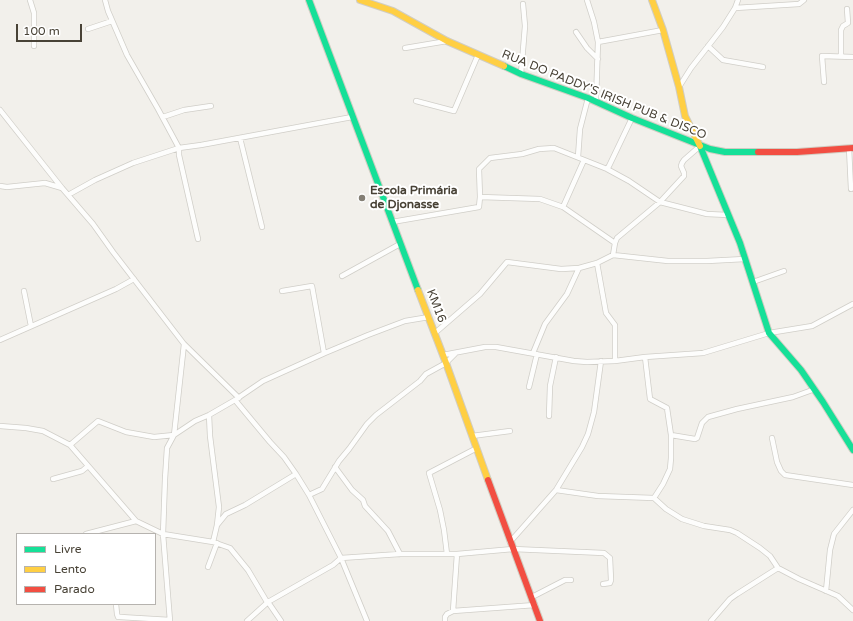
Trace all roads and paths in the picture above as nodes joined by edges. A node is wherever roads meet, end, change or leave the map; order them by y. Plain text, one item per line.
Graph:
1 (30, 0) edge
2 (105, 0) edge
3 (309, 0) edge
4 (314, 0) edge
5 (360, 0) edge
6 (587, 0) edge
7 (652, 0) edge
8 (738, 0) edge
9 (804, 0) edge
10 (523, 4) dead end
11 (312, 7) junction
12 (735, 8) junction
13 (847, 9) dead end
14 (112, 21) junction
15 (88, 29) dead end
16 (663, 30) junction
17 (576, 32) dead end
18 (447, 41) junction
19 (598, 42) junction
20 (34, 46) dead end
21 (708, 46) junction
22 (405, 48) dead end
23 (478, 54) junction
24 (841, 56) junction
25 (853, 57) edge
26 (598, 59) junction
27 (764, 67) dead end
28 (521, 74) junction
29 (824, 82) dead end
30 (679, 87) junction
31 (588, 98) junction
32 (416, 101) dead end
33 (596, 101) junction
34 (211, 106) dead end
35 (0, 110) edge
36 (352, 117) junction
37 (163, 118) junction
38 (632, 118) junction
39 (240, 138) junction
40 (700, 146) junction
41 (178, 148) junction
42 (851, 148) edge
43 (578, 157) junction
44 (584, 160) junction
45 (607, 169) junction
46 (0, 186) edge
47 (62, 188) junction
48 (852, 189) dead end
49 (68, 195) junction
50 (480, 197) junction
51 (660, 202) junction
52 (563, 207) junction
53 (728, 215) junction
54 (392, 222) junction
55 (262, 228) dead end
56 (198, 239) dead end
57 (615, 242) junction
58 (400, 244) junction
59 (613, 255) junction
60 (745, 259) junction
61 (597, 263) junction
62 (579, 268) junction
63 (784, 272) dead end
64 (342, 276) dead end
65 (134, 279) junction
66 (753, 282) junction
67 (24, 291) dead end
68 (282, 291) dead end
69 (853, 304) edge
70 (429, 317) junction
71 (31, 326) junction
72 (435, 333) junction
73 (769, 333) junction
74 (0, 340) edge
75 (184, 344) junction
76 (324, 353) junction
77 (455, 354) junction
78 (535, 354) junction
79 (443, 355) junction
80 (556, 357) junction
81 (645, 357) junction
82 (601, 361) junction
83 (615, 361) junction
84 (446, 363) junction
85 (529, 387) dead end
86 (814, 389) junction
87 (237, 399) junction
88 (209, 415) junction
89 (549, 416) dead end
90 (0, 426) edge
91 (510, 431) dead end
92 (174, 435) junction
93 (671, 435) junction
94 (472, 436) junction
95 (772, 438) dead end
96 (70, 445) junction
97 (477, 448) junction
98 (853, 450) edge
99 (88, 466) junction
100 (336, 467) junction
101 (296, 474) junction
102 (53, 479) dead end
103 (853, 485) edge
104 (556, 490) junction
105 (308, 495) junction
106 (654, 498) junction
107 (853, 510) edge
108 (136, 522) junction
109 (217, 525) junction
110 (90, 533) edge
111 (163, 534) junction
112 (215, 542) junction
113 (510, 542) junction
114 (513, 549) junction
115 (400, 554) junction
116 (447, 554) junction
117 (457, 554) junction
118 (341, 558) junction
119 (208, 567) dead end
120 (778, 568) junction
121 (571, 580) dead end
122 (604, 584) dead end
123 (826, 591) junction
124 (532, 597) junction
125 (267, 602) junction
126 (116, 605) edge
127 (535, 605) junction
128 (853, 610) edge
129 (453, 611) junction
130 (170, 621) edge
131 (248, 621) edge
132 (281, 621) edge
133 (367, 621) edge
134 (445, 621) edge
135 (540, 621) edge
136 (711, 621) edge

1 - 20 street
2 - 14 street
3 - 11 street, KM16
4 - 11 street
5 - 18 street, RUA DO PADDY'S IRISH PUB & DISCO
6 - 19 street
7 - 16 street
8 - 12 street
9 - 12 street
10 - 28 street
11 - 36 street, KM16
12 - 21 street
13 - 24 street
14 - 15 street
14 - 37 street
16 - 19 street
16 - 30 street
17 - 26 street
18 - 22 street
18 - 23 street, RUA DO PADDY'S IRISH PUB & DISCO
19 - 26 street
21 - 27 street
21 - 30 street
23 - 28 street, RUA DO PADDY'S IRISH PUB & DISCO
23 - 32 street
24 - 25 street
24 - 29 street
26 - 33 street
28 - 31 street, RUA DO PADDY'S IRISH PUB & DISCO
30 - 40 street
31 - 33 street, RUA DO PADDY'S IRISH PUB & DISCO
31 - 43 street
33 - 38 street, RUA DO PADDY'S IRISH PUB & DISCO
34 - 37 street
35 - 47 street
36 - 39 street
36 - 54 street, KM16
37 - 41 street
38 - 40 street, RUA DO PADDY'S IRISH PUB & DISCO
38 - 45 street
39 - 41 street
39 - 55 street
40 - 42 street, RUA DO PADDY'S IRISH PUB & DISCO
40 - 51 street
40 - 53 street
41 - 49 street
41 - 56 street
42 - 48 street
43 - 44 street
43 - 50 street
44 - 45 street
44 - 52 street
45 - 51 street
46 - 47 street
47 - 49 street
49 - 65 street
50 - 52 street
50 - 54 street
51 - 53 street
51 - 57 street
52 - 57 street
53 - 60 street
54 - 58 street, KM16
57 - 59 street
58 - 64 street
58 - 70 street, KM16
59 - 60 street
59 - 61 street
60 - 66 street
61 - 62 street
61 - 83 street
62 - 72 street
62 - 78 street
63 - 66 street
65 - 71 street
65 - 75 street
66 - 73 street
67 - 71 street
68 - 76 street
69 - 73 street
70 - 72 street, KM16
70 - 76 street
71 - 74 street
72 - 79 street, KM16
73 - 81 street
73 - 86 street
75 - 87 street
75 - 92 street
76 - 87 street
77 - 78 street
77 - 79 street
77 - 84 street
78 - 80 street
78 - 85 street
79 - 84 street, KM16
80 - 82 street
80 - 89 street
81 - 83 street
81 - 93 street
82 - 83 street
82 - 104 street
84 - 94 street, KM16
84 - 100 street
86 - 93 street
86 - 98 street
87 - 88 street
87 - 101 street
88 - 92 street
88 - 109 street
90 - 96 street
91 - 94 street
92 - 96 street
92 - 111 street
93 - 106 street
94 - 97 street, KM16
95 - 103 street
96 - 99 street
97 - 113 street, KM16
97 - 116 street
99 - 102 street
99 - 108 street
100 - 105 street
100 - 115 street
101 - 105 street
101 - 109 street
104 - 106 street
104 - 113 street
105 - 118 street
106 - 120 street
107 - 123 street
108 - 110 street
108 - 111 street
109 - 112 street
111 - 112 street
111 - 130 street
112 - 119 street
112 - 125 street
113 - 114 street, KM16
114 - 117 street
114 - 122 street
114 - 124 street, KM16
115 - 116 street
115 - 118 street
116 - 117 street
117 - 129 street
118 - 125 street
118 - 133 street
120 - 123 street
120 - 136 street
121 - 124 street
123 - 128 street
124 - 127 street, KM16
125 - 131 street
125 - 132 street
126 - 130 street
127 - 129 street
127 - 135 street, KM16
129 - 134 street

